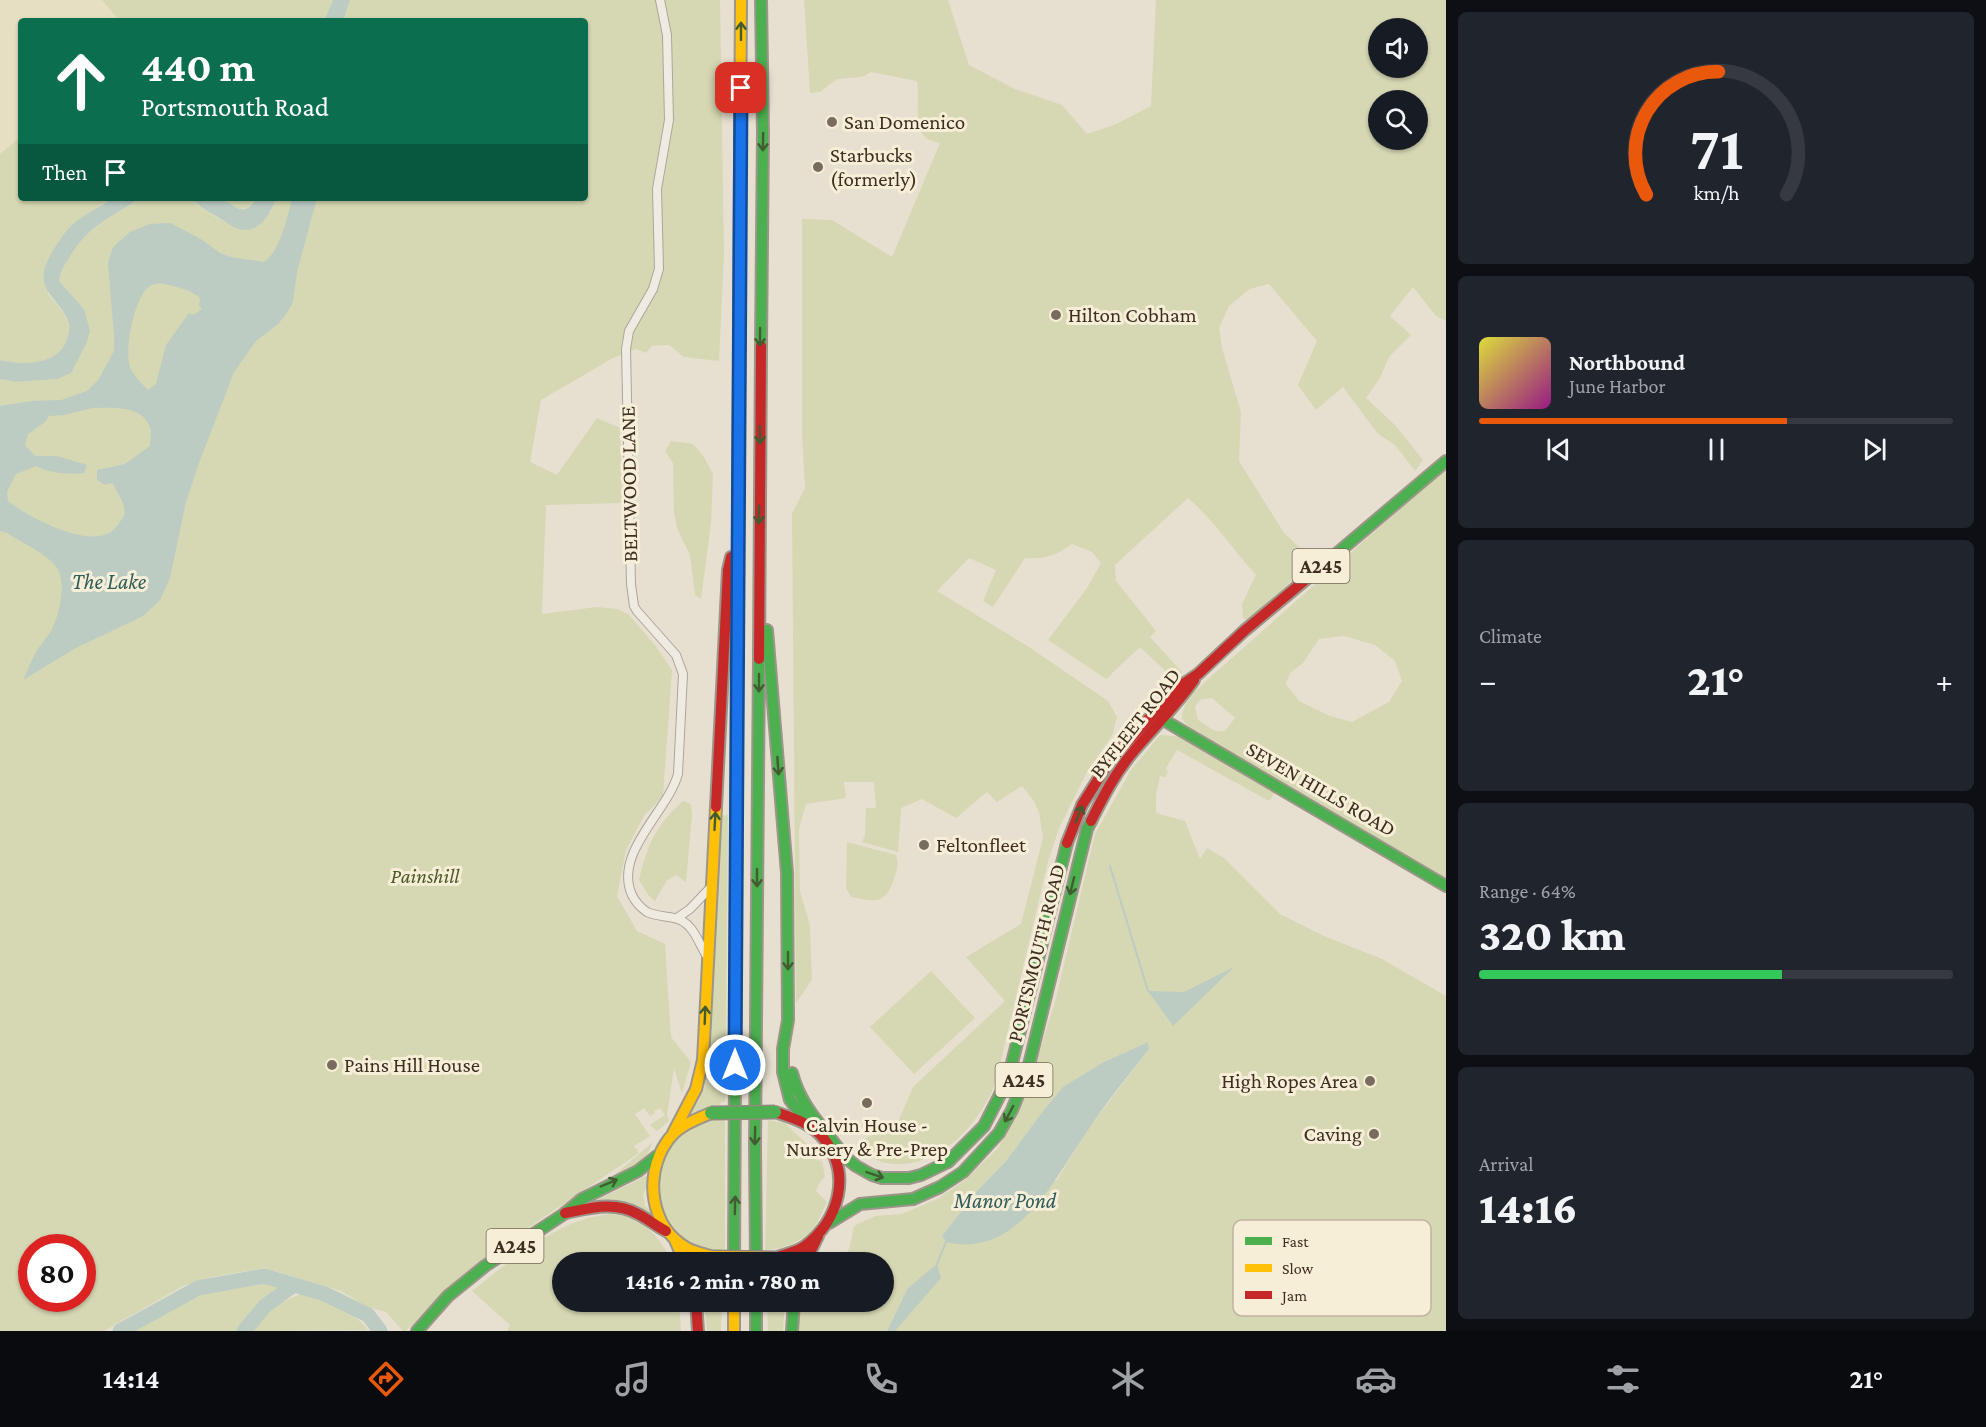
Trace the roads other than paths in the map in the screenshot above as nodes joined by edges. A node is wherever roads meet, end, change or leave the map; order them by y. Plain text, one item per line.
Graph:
1 (660, 0) edge
2 (741, 0) edge
3 (761, 0) edge
4 (1446, 461) edge
5 (738, 516) junction
6 (759, 541) junction
7 (1157, 720) junction
8 (1087, 829) joint
9 (1446, 886) edge
10 (710, 888) junction
11 (677, 918) junction
12 (1044, 930) joint
13 (708, 959) junction
14 (788, 1020) junction
15 (811, 1127) junction
16 (673, 1133) junction
17 (827, 1143) junction
18 (843, 1155) junction
19 (657, 1156) junction
20 (564, 1214) junction
21 (829, 1223) junction
22 (671, 1236) junction
23 (818, 1236) junction
24 (679, 1252) edge
25 (734, 1252) edge
26 (756, 1252) edge
27 (810, 1252) edge
28 (697, 1312) edge
29 (734, 1312) edge
30 (756, 1312) edge
31 (793, 1312) edge
32 (419, 1328) edge
33 (698, 1331) edge
34 (734, 1331) edge
35 (756, 1331) edge
36 (792, 1331) edge

1 - 11 street, BELTWOOD LANE
5 -> 2 main road
3 -> 6 main road
4 - 7 main road, BYFLEET ROAD / A245
10 -> 5 main road
25 -> 5 main road
6 -> 14 main road
6 -> 26 main road
7 - 8 main road, BYFLEET ROAD / A245
7 - 9 main road, SEVEN HILLS ROAD
12 -> 7 main road, BYFLEET ROAD / A245
8 -> 21 main road, PORTSMOUTH ROAD / A245
10 - 11 street
10 - 13 main road
11 - 13 street
18 -> 12 main road, PORTSMOUTH ROAD / A245
16 -> 13 main road
14 - 15 main road
14 - 18 main road
15 - 16 main road, bridge
15 - 17 main road
16 - 19 main road
17 - 18 main road, PORTSMOUTH ROAD / A245
17 - 21 main road
20 -> 19 main road, A245
19 - 22 main road
20 - 22 main road, A245
20 - 32 main road, A245
21 - 23 main road
22 - 23 main road, bridge
22 - 24 main road
23 - 27 main road
28 - 33 main road
29 - 34 main road
30 - 35 main road
31 - 36 main road

